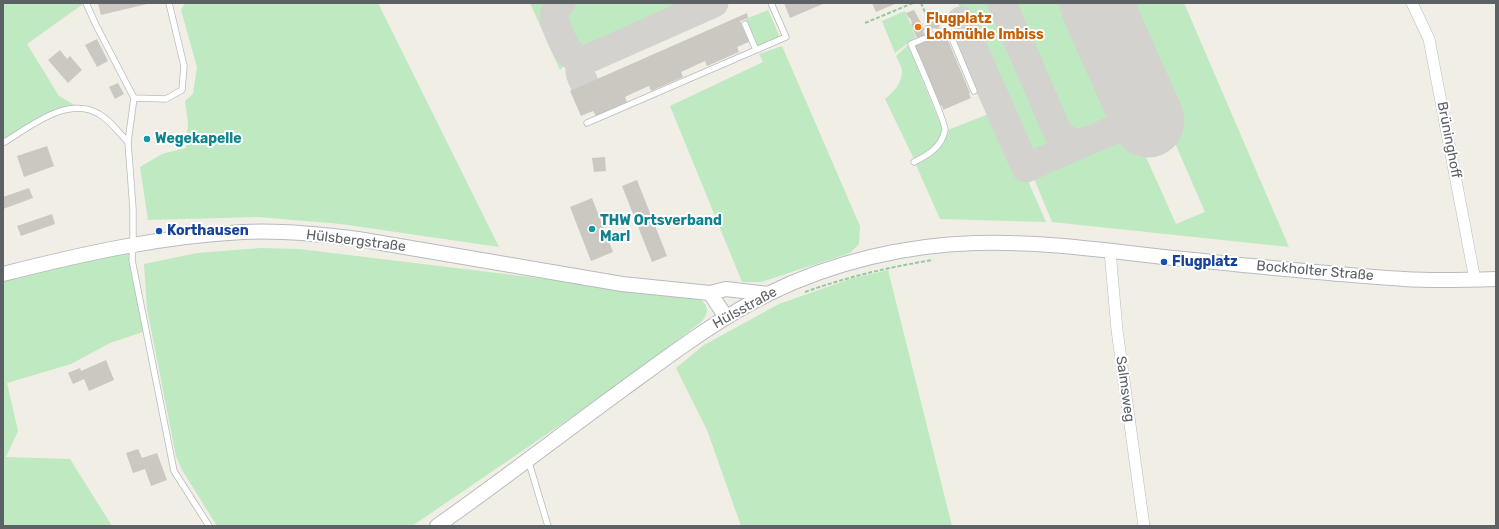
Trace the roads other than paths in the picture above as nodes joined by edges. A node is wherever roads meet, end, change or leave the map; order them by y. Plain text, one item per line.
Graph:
1 (86, 3) edge
2 (169, 3) edge
3 (771, 3) edge
4 (1412, 3) edge
5 (745, 24) dead end
6 (756, 50) junction
7 (974, 91) dead end
8 (134, 98) junction
9 (587, 124) dead end
10 (128, 142) junction
11 (3, 143) edge
12 (914, 162) dead end
13 (133, 244) junction
14 (1110, 251) junction
15 (3, 274) edge
16 (1496, 279) edge
17 (1475, 280) junction
18 (710, 293) junction
19 (768, 294) junction
20 (726, 317) junction
21 (527, 460) junction
22 (209, 526) edge
23 (437, 526) edge
24 (548, 526) edge
25 (1144, 526) edge

1 - 8 lane
2 - 8 lane
3 - 6 lane
4 - 17 street, Brüninghoff
5 - 6 lane
6 - 9 lane
7 - 12 lane
8 - 10 lane
10 - 11 lane
10 - 13 lane
13 - 15 street, Hülsbergstraße
13 - 18 street, Hülsbergstraße
13 - 22 lane
14 - 17 street, Bockholter Straße
14 - 19 street, Hülsstraße
14 - 25 street, Salmsweg
16 - 17 street, Bockholter Straße
18 - 19 street, Hülsbergstraße
18 - 20 street
19 - 20 street, Hülsstraße
20 - 21 street, Hülsstraße
21 - 23 street, Hülsstraße
21 - 24 lane

